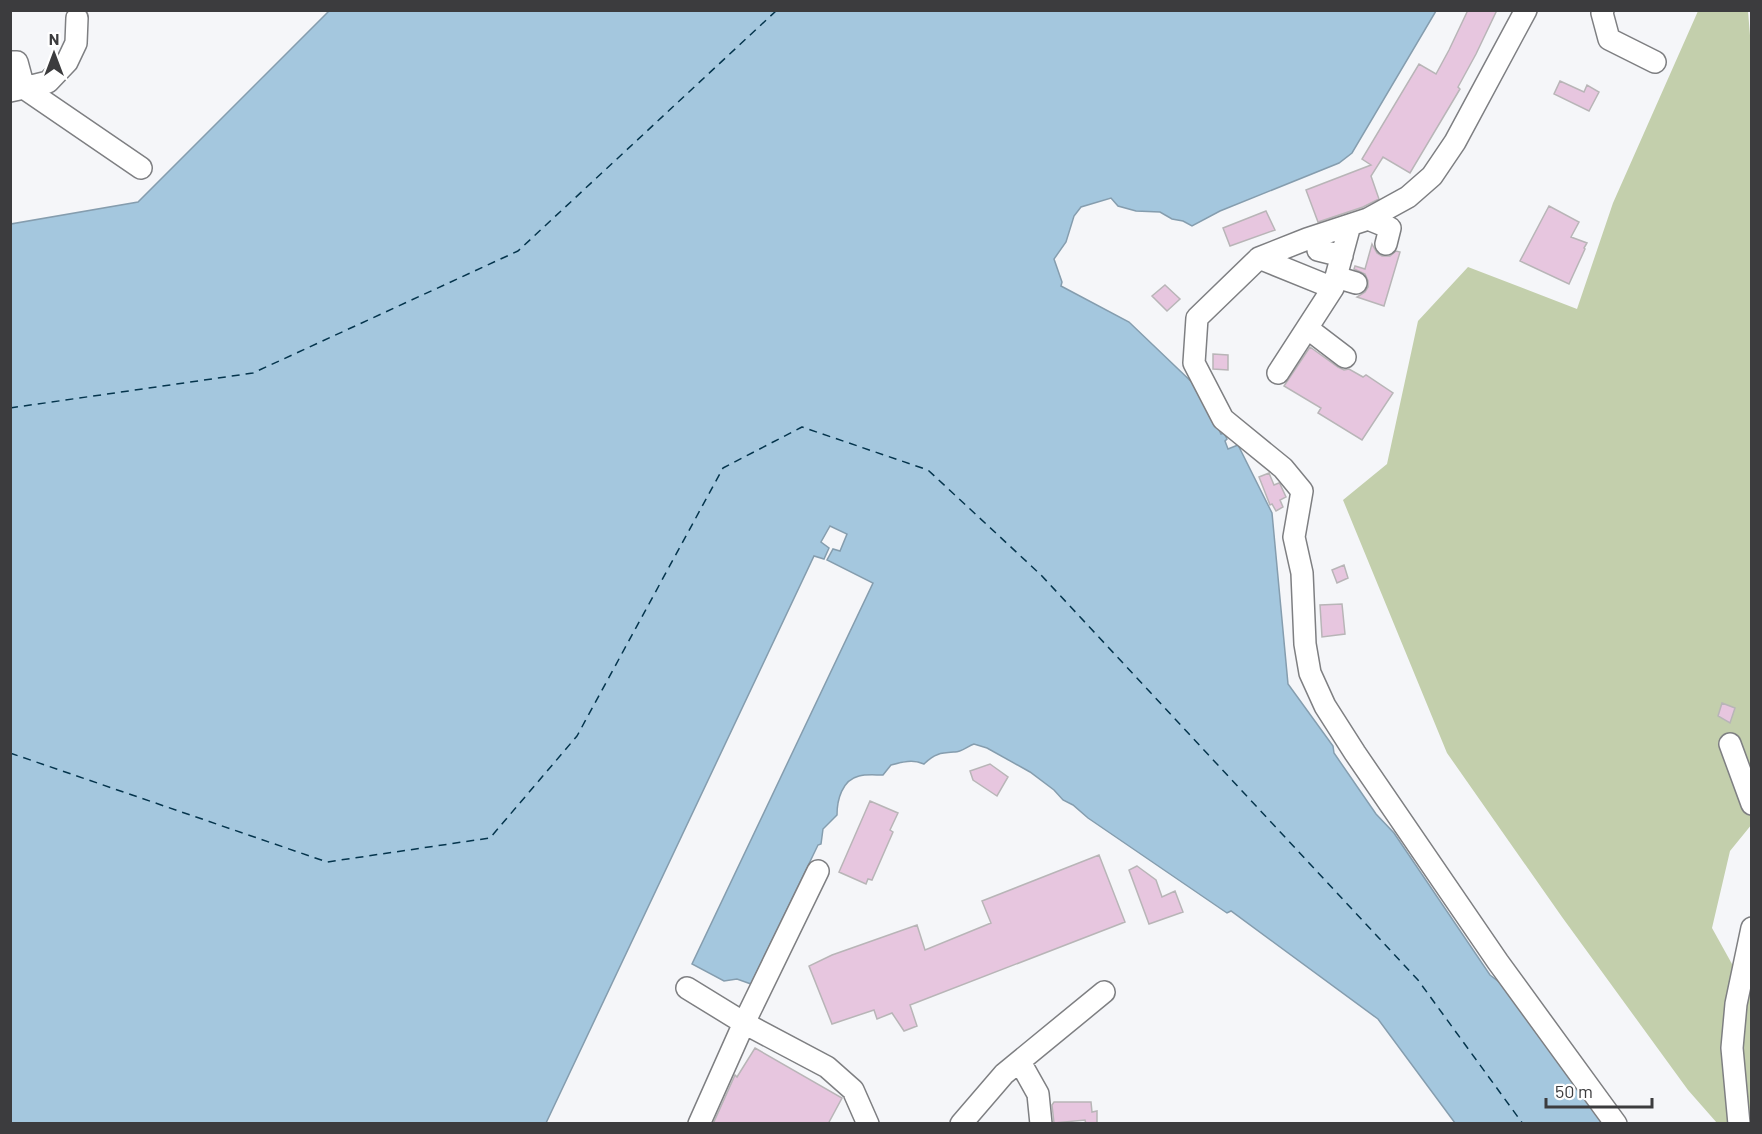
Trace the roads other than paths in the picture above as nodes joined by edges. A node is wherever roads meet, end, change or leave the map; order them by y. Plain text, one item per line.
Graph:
1 (1526, 10) edge
2 (1603, 10) edge
3 (77, 18) dead end
4 (10, 62) edge
5 (1655, 62) dead end
6 (17, 90) edge
7 (141, 168) dead end
8 (1359, 222) junction
9 (1386, 244) dead end
10 (1318, 249) dead end
11 (1342, 256) junction
12 (1259, 258) junction
13 (1342, 283) junction
14 (1307, 328) junction
15 (1345, 357) dead end
16 (1278, 373) dead end
17 (1730, 744) dead end
18 (1752, 804) edge
19 (818, 871) dead end
20 (1752, 928) edge
21 (687, 988) dead end
22 (1104, 992) dead end
23 (744, 1023) junction
24 (1020, 1062) junction
25 (699, 1124) edge
26 (868, 1124) edge
27 (960, 1124) edge
28 (1041, 1124) edge
29 (1616, 1124) edge
30 (1738, 1124) edge

1 - 8 street
2 - 5 street
3 - 6 street
4 - 6 street
6 - 7 street
8 - 9 street
8 - 11 street
8 - 12 street
10 - 11 street
11 - 13 street
12 - 13 street
12 - 29 street
13 - 14 street
14 - 15 street
14 - 16 street
17 - 18 street
19 - 23 street
20 - 30 street
21 - 23 street
22 - 24 street
23 - 25 street
23 - 26 street
24 - 27 street
24 - 28 street

